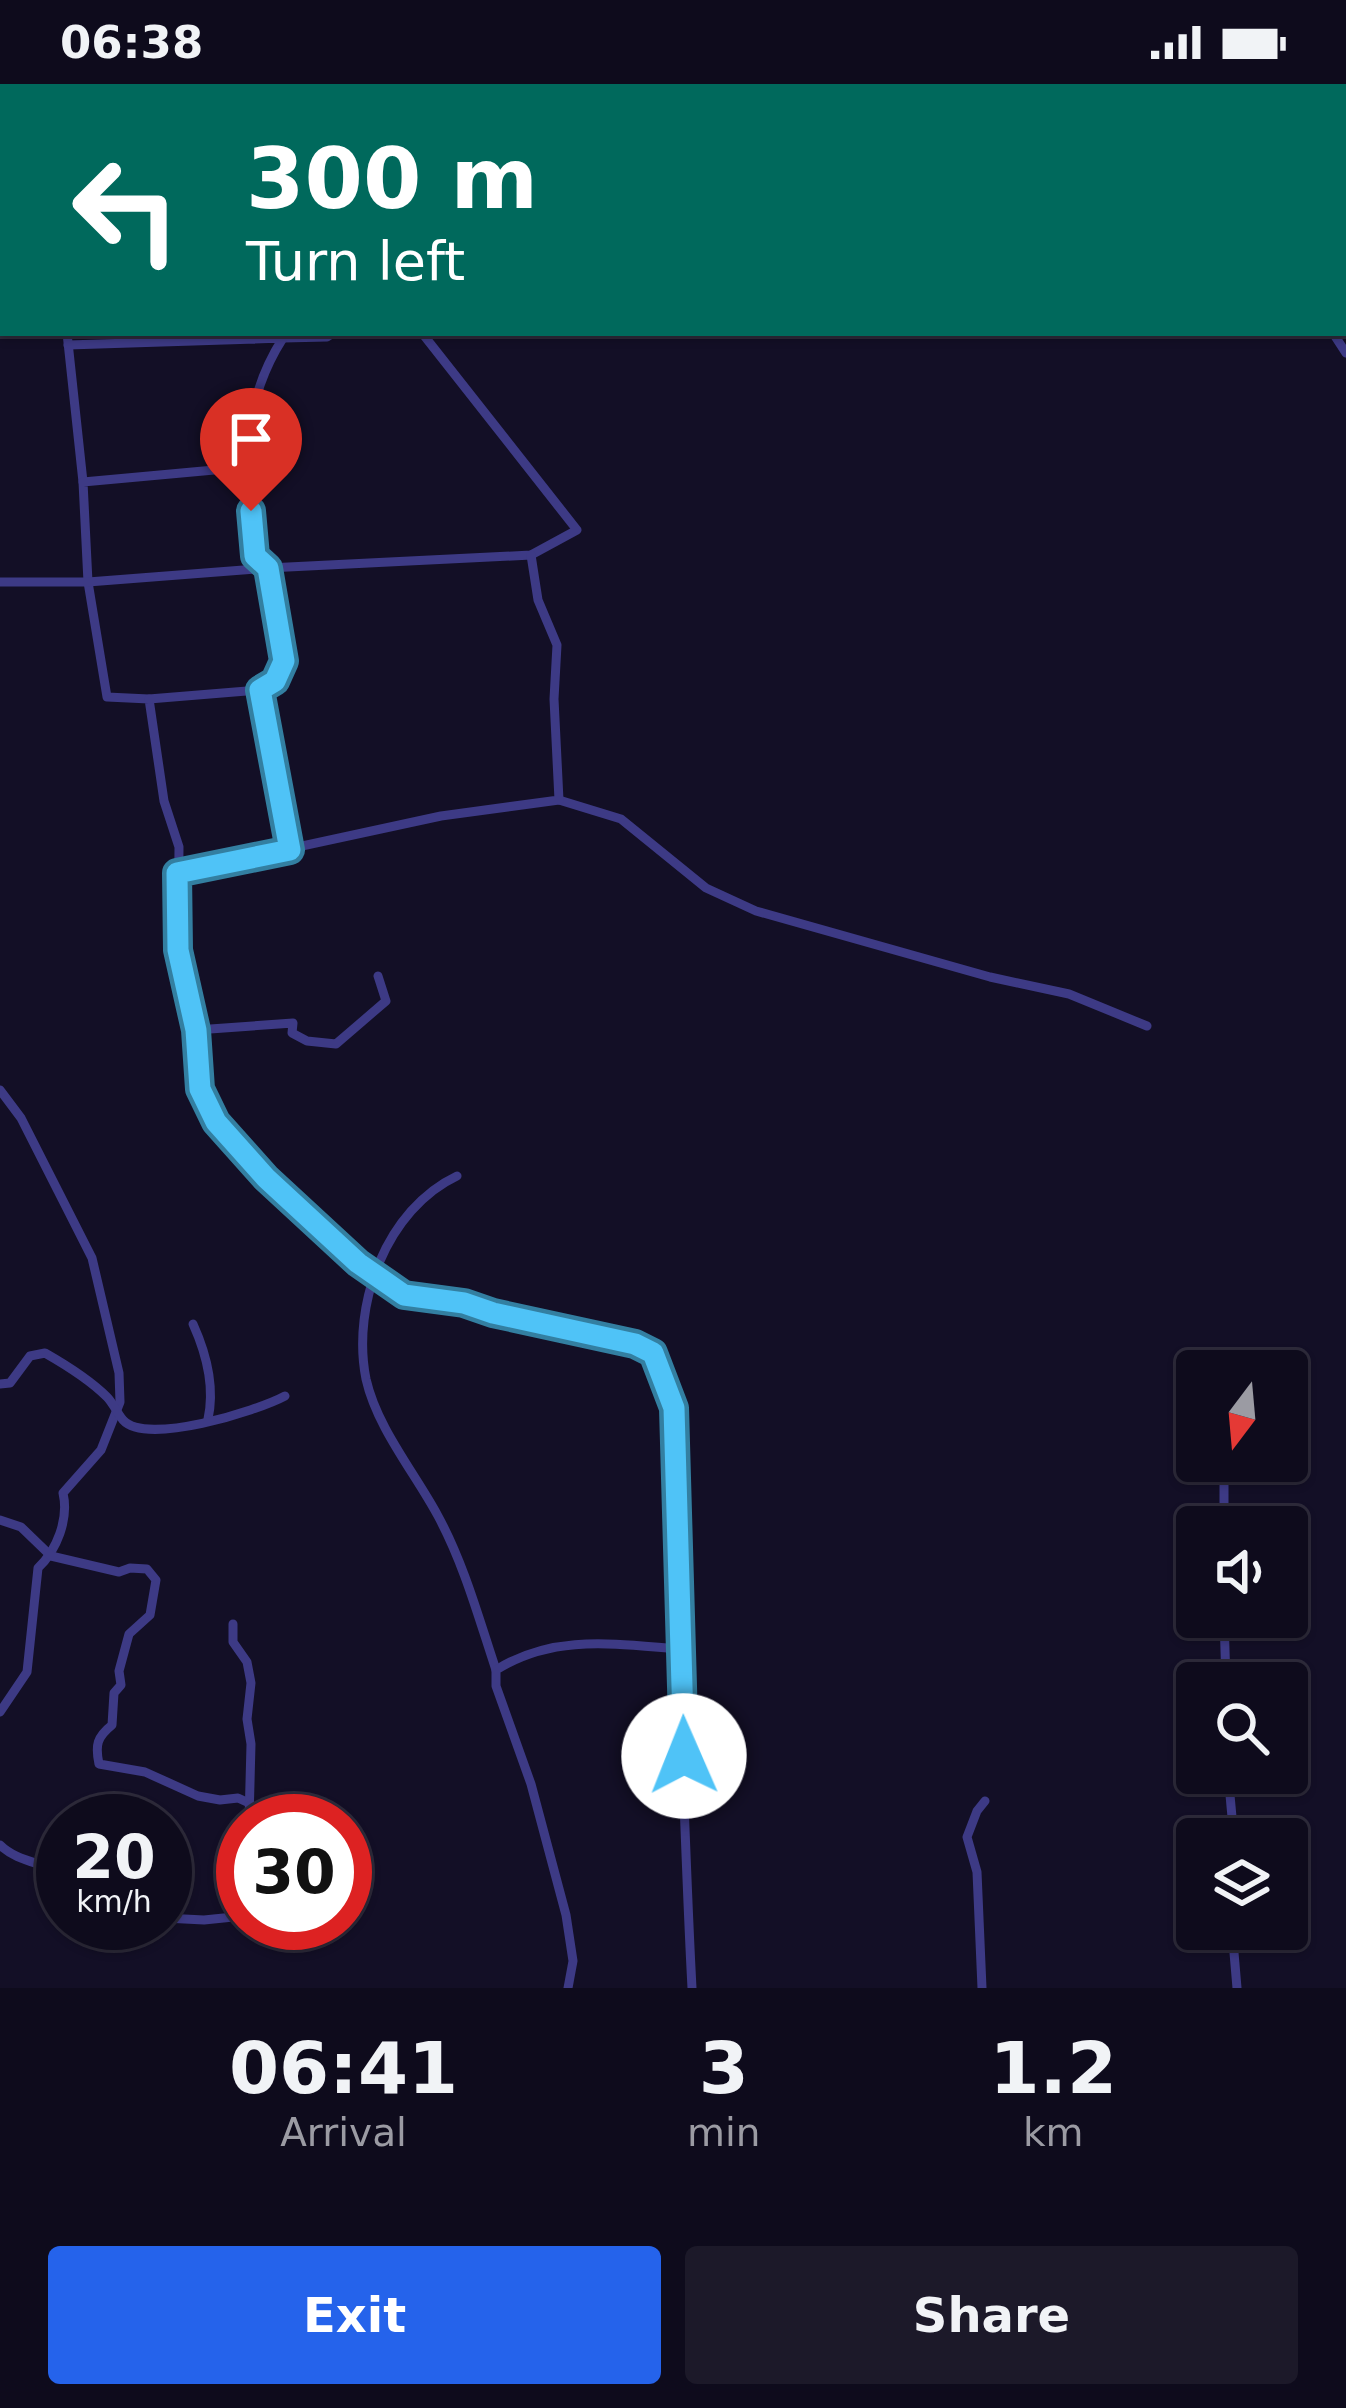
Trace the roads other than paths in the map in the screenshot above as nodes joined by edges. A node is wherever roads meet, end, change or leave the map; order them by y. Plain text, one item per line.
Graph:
1 (329, 336) edge
2 (424, 336) edge
3 (283, 338) junction
4 (68, 339) edge
5 (247, 466) junction
6 (83, 482) junction
7 (531, 555) junction
8 (268, 568) junction
9 (0, 582) edge
10 (88, 582) junction
11 (260, 690) junction
12 (149, 699) junction
13 (559, 800) junction
14 (290, 850) junction
15 (177, 873) junction
16 (377, 976) dead end
17 (1147, 1026) dead end
18 (196, 1030) junction
19 (0, 1090) edge
20 (457, 1176) dead end
21 (372, 1275) junction
22 (194, 1324) dead end
23 (0, 1384) edge
24 (285, 1396) dead end
25 (118, 1410) junction
26 (208, 1419) junction
27 (0, 1520) edge
28 (51, 1556) junction
29 (233, 1624) dead end
30 (678, 1649) junction
31 (496, 1670) junction
32 (0, 1712) edge
33 (249, 1794) edge
34 (216, 1799) edge
35 (985, 1801) dead end
36 (0, 1845) edge
37 (36, 1861) edge
38 (1234, 1950) edge
39 (568, 1988) edge
40 (692, 1988) edge
41 (982, 1988) edge
42 (1238, 1988) edge

1 - 3 street
2 - 7 street
3 - 4 street
3 - 5 street
4 - 6 street
5 - 6 street
5 - 8 street
6 - 10 street
7 - 8 street
7 - 13 street
8 - 10 street
8 - 11 street
9 - 10 street
10 - 12 street
11 - 12 street
11 - 14 street
12 - 15 street
13 - 14 street
13 - 17 street
14 - 15 street
15 - 18 street
16 - 18 street
18 - 21 street
19 - 25 street
20 - 21 street
21 - 30 street
21 - 31 street
22 - 26 street
23 - 25 street
24 - 26 street
25 - 26 street
25 - 28 street
27 - 28 street
28 - 32 street
28 - 34 street
29 - 33 street
30 - 31 street
30 - 40 street
31 - 39 street
35 - 41 street
36 - 37 street
38 - 42 street

